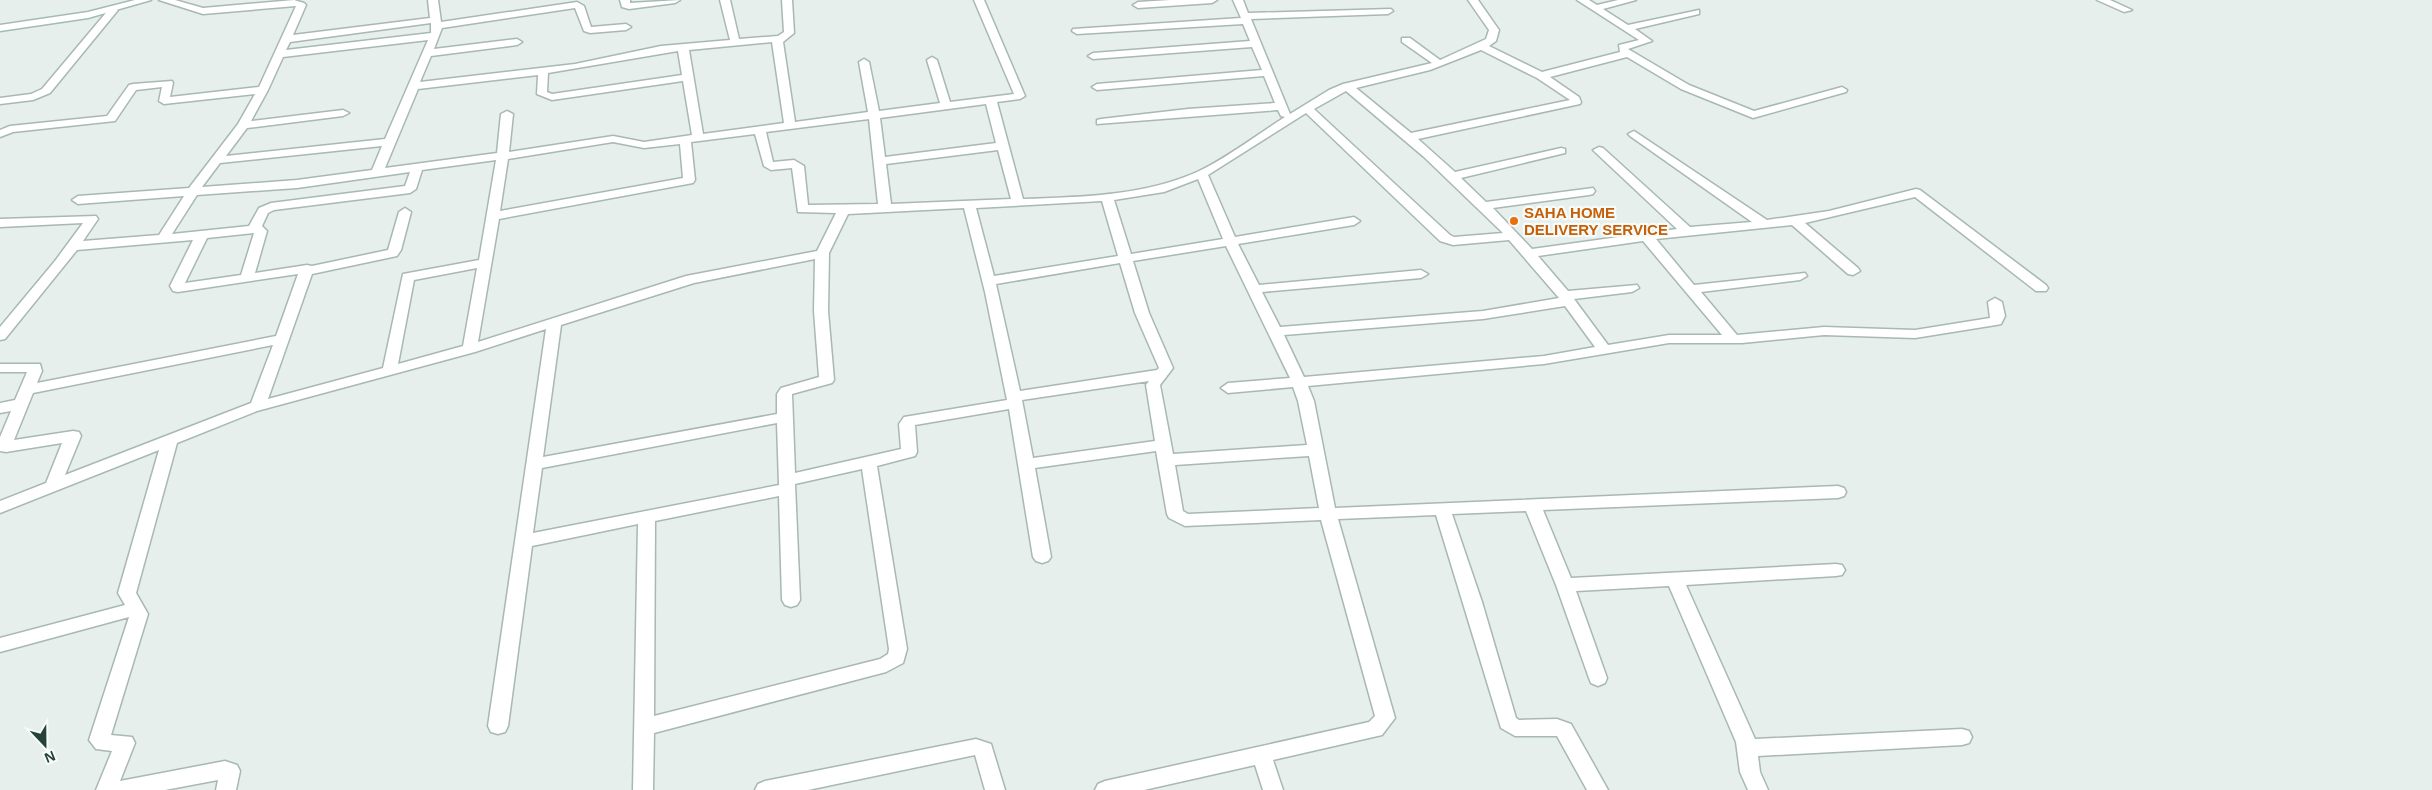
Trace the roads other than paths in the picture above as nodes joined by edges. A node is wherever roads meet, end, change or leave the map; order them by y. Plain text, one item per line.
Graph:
1 (146, 0) edge
2 (164, 0) edge
3 (433, 0) edge
4 (625, 0) edge
5 (675, 0) edge
6 (726, 0) edge
7 (787, 0) edge
8 (979, 0) edge
9 (1212, 0) edge
10 (1238, 0) edge
11 (1473, 0) edge
12 (1582, 0) edge
13 (1631, 0) edge
14 (2102, 0) edge
15 (550, 5) edge
16 (1138, 5) dead end
17 (1596, 8) junction
18 (112, 10) junction
19 (2127, 10) dead end
20 (1388, 11) dead end
21 (1696, 12) dead end
22 (1244, 18) junction
23 (435, 27) junction
24 (626, 27) dead end
25 (0, 28) edge
26 (1628, 28) junction
27 (1077, 31) dead end
28 (286, 39) junction
29 (779, 40) junction
30 (1406, 40) dead end
31 (517, 42) dead end
32 (735, 42) junction
33 (1256, 44) junction
34 (1481, 46) junction
35 (683, 47) junction
36 (427, 53) junction
37 (279, 54) junction
38 (1629, 54) junction
39 (1093, 56) dead end
40 (932, 60) dead end
41 (864, 62) dead end
42 (1438, 63) junction
43 (543, 71) junction
44 (1268, 73) junction
45 (1541, 76) junction
46 (688, 77) junction
47 (413, 86) junction
48 (1348, 86) junction
49 (1097, 87) dead end
50 (263, 90) junction
51 (1842, 90) dead end
52 (991, 101) junction
53 (0, 102) edge
54 (946, 106) junction
55 (1282, 106) junction
56 (1307, 108) junction
57 (343, 113) dead end
58 (507, 114) dead end
59 (874, 115) junction
60 (1288, 120) junction
61 (1101, 122) dead end
62 (243, 125) junction
63 (790, 125) junction
64 (760, 130) junction
65 (0, 134) edge
66 (1634, 134) dead end
67 (1410, 136) junction
68 (698, 138) junction
69 (685, 140) junction
70 (390, 142) junction
71 (1003, 146) junction
72 (1599, 150) dead end
73 (1561, 151) dead end
74 (503, 156) junction
75 (218, 160) junction
76 (879, 161) junction
77 (417, 168) junction
78 (384, 172) junction
79 (1202, 174) junction
80 (1453, 176) junction
81 (1589, 191) dead end
82 (192, 193) junction
83 (1107, 198) junction
84 (78, 200) dead end
85 (1018, 203) junction
86 (969, 205) junction
87 (1483, 206) junction
88 (886, 208) junction
89 (850, 209) junction
90 (405, 212) dead end
91 (493, 216) junction
92 (1354, 221) dead end
93 (1795, 221) junction
94 (0, 223) edge
95 (1764, 224) junction
96 (254, 228) junction
97 (1687, 231) junction
98 (202, 235) junction
99 (1511, 236) junction
100 (1647, 236) junction
101 (164, 237) junction
102 (1231, 243) junction
103 (74, 246) junction
104 (822, 252) junction
105 (1528, 253) junction
106 (1124, 260) junction
107 (484, 263) junction
108 (308, 271) junction
109 (1853, 271) dead end
110 (1421, 274) dead end
111 (1800, 276) dead end
112 (247, 278) junction
113 (990, 281) junction
114 (1632, 288) dead end
115 (2041, 288) dead end
116 (1254, 289) junction
117 (1691, 289) junction
118 (1566, 298) junction
119 (1995, 302) dead end
120 (554, 324) junction
121 (1275, 332) junction
122 (0, 336) edge
123 (282, 339) junction
124 (1733, 339) junction
125 (470, 349) junction
126 (1605, 350) junction
127 (0, 368) edge
128 (390, 370) junction
129 (1162, 374) junction
130 (1298, 381) junction
131 (1228, 388) dead end
132 (24, 397) junction
133 (1015, 400) junction
134 (258, 406) junction
135 (0, 408) edge
136 (785, 417) junction
137 (170, 439) junction
138 (1316, 450) junction
139 (1165, 452) junction
140 (869, 463) junction
141 (534, 464) junction
142 (1027, 464) junction
143 (787, 485) junction
144 (52, 487) junction
145 (1838, 492) dead end
146 (1532, 505) junction
147 (0, 507) edge
148 (1442, 509) junction
149 (1328, 514) junction
150 (647, 517) junction
151 (525, 541) junction
152 (1042, 557) dead end
153 (1836, 570) dead end
154 (1675, 579) junction
155 (1565, 585) junction
156 (791, 600) dead end
157 (137, 608) junction
158 (0, 645) edge
159 (1598, 678) dead end
160 (498, 726) dead end
161 (644, 727) junction
162 (1962, 737) dead end
163 (1747, 748) junction
164 (1262, 756) junction
165 (106, 790) edge
166 (118, 790) edge
167 (226, 790) edge
168 (643, 790) edge
169 (766, 790) edge
170 (995, 790) edge
171 (1105, 790) edge
172 (1273, 790) edge
173 (1598, 790) edge
174 (1758, 790) edge

1 - 18 street
2 - 28 street
3 - 23 street
4 - 5 street
6 - 32 street
7 - 29 street
8 - 52 street
9 - 16 street
10 - 22 street
11 - 34 street
12 - 17 street
13 - 17 street
14 - 19 street
15 - 23 street
15 - 24 street
17 - 26 street
18 - 25 street
18 - 53 street
20 - 22 street
21 - 26 street
22 - 27 street
22 - 33 street
23 - 28 street
23 - 36 street
23 - 37 street
26 - 38 street
28 - 37 street
29 - 32 street
29 - 63 street
30 - 42 street
31 - 36 street
32 - 35 street
33 - 39 street
33 - 44 street
34 - 42 street
34 - 45 street
35 - 43 street
35 - 46 street
36 - 47 street
37 - 50 street
38 - 45 street
38 - 51 street
40 - 54 street
41 - 59 street
42 - 48 street
43 - 46 street
43 - 47 street
44 - 49 street
44 - 55 street
45 - 67 street
46 - 68 street
47 - 70 street
48 - 56 street
48 - 67 street
50 - 62 street
50 - 65 street
52 - 54 street
52 - 71 street
54 - 59 street
55 - 60 street
55 - 61 street
56 - 60 street
56 - 99 street
57 - 62 street
58 - 74 street
59 - 63 street
59 - 76 street
60 - 79 street
62 - 75 street
63 - 64 street
64 - 68 street
64 - 89 street
66 - 95 street
67 - 80 street
68 - 69 street
69 - 74 street
69 - 91 street
70 - 75 street
70 - 78 street
71 - 76 street
71 - 85 street
72 - 97 street
73 - 80 street
74 - 77 street
74 - 91 street
75 - 82 street
76 - 88 street
77 - 78 street
77 - 96 street
78 - 82 street
79 - 83 street
79 - 102 street
80 - 87 street
81 - 87 street
82 - 84 street
82 - 101 street
83 - 85 street
83 - 106 street
85 - 86 street
86 - 88 street
86 - 113 street
87 - 99 street
88 - 89 street
89 - 104 street
90 - 108 street
91 - 107 street
92 - 102 street
93 - 95 street
93 - 109 street
93 - 115 street
94 - 103 street
95 - 97 street
96 - 98 street
96 - 112 street
97 - 100 street
98 - 101 street
98 - 112 street
99 - 105 street
100 - 105 street
100 - 117 street
101 - 103 street
102 - 106 street
102 - 116 street
103 - 122 street
104 - 120 street
104 - 136 street
105 - 118 street
106 - 113 street
106 - 129 street
107 - 125 street
107 - 128 street
108 - 112 street
108 - 123 street
110 - 116 street
111 - 117 street
113 - 133 street
114 - 118 street
116 - 121 street
117 - 124 street
118 - 121 street
118 - 126 street
119 - 124 street
120 - 125 street
120 - 141 street
121 - 130 street
123 - 132 street
123 - 134 street
124 - 126 street
125 - 128 street
126 - 130 street
127 - 132 street
128 - 134 street
129 - 133 street
129 - 139 street
130 - 131 street
130 - 138 street
132 - 135 street
132 - 144 street
133 - 140 street
133 - 142 street
134 - 137 street
136 - 141 street
136 - 143 street
137 - 144 street
137 - 157 street
138 - 139 street
138 - 149 street
139 - 142 street
139 - 149 street
140 - 143 street
140 - 161 street
141 - 151 street
142 - 152 street
143 - 150 street
143 - 156 street
144 - 147 street
145 - 146 street
146 - 148 street
146 - 155 street
148 - 149 street
148 - 173 street
149 - 164 street
150 - 151 street
150 - 161 street
151 - 160 street
153 - 154 street
154 - 155 street
154 - 163 street
155 - 159 street
157 - 158 street
157 - 165 street
161 - 168 street
162 - 163 street
163 - 174 street
164 - 171 street
164 - 172 street
166 - 167 street
169 - 170 street

